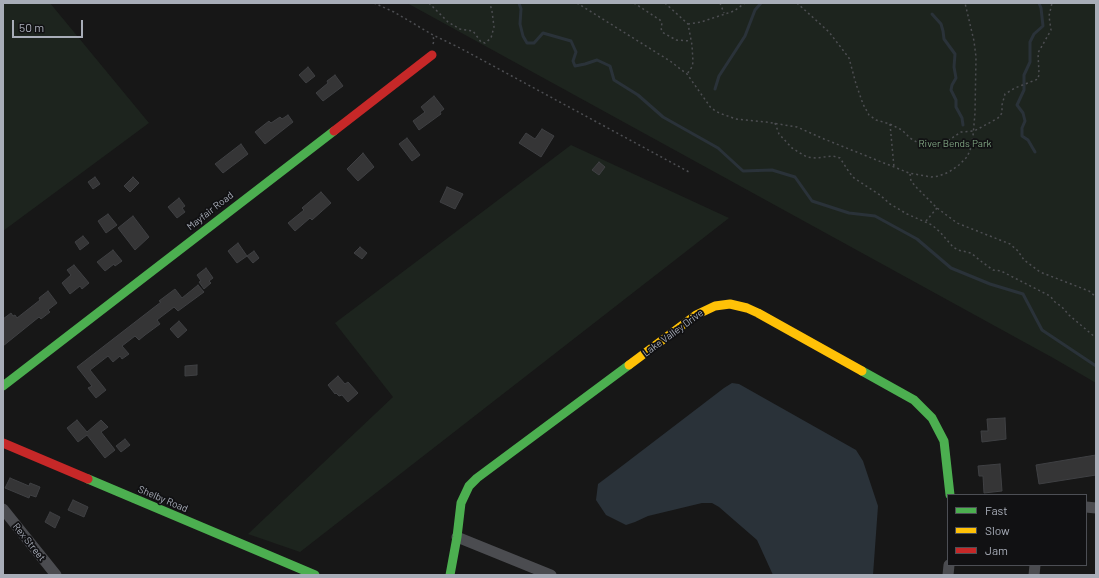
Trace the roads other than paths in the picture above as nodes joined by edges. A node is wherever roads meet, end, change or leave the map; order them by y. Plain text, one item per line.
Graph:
1 (432, 55) dead end
2 (3, 386) edge
3 (3, 443) edge
4 (950, 494) edge
5 (3, 509) edge
6 (457, 537) junction
7 (56, 575) edge
8 (314, 575) edge
9 (450, 575) edge
10 (551, 575) edge

1 - 2 street, Mayfair Road
3 - 8 street, Shelby Road
4 - 6 street, Lake Valley Drive
5 - 7 street, Rex Street
6 - 9 street, Lake Valley Drive
6 - 10 street

